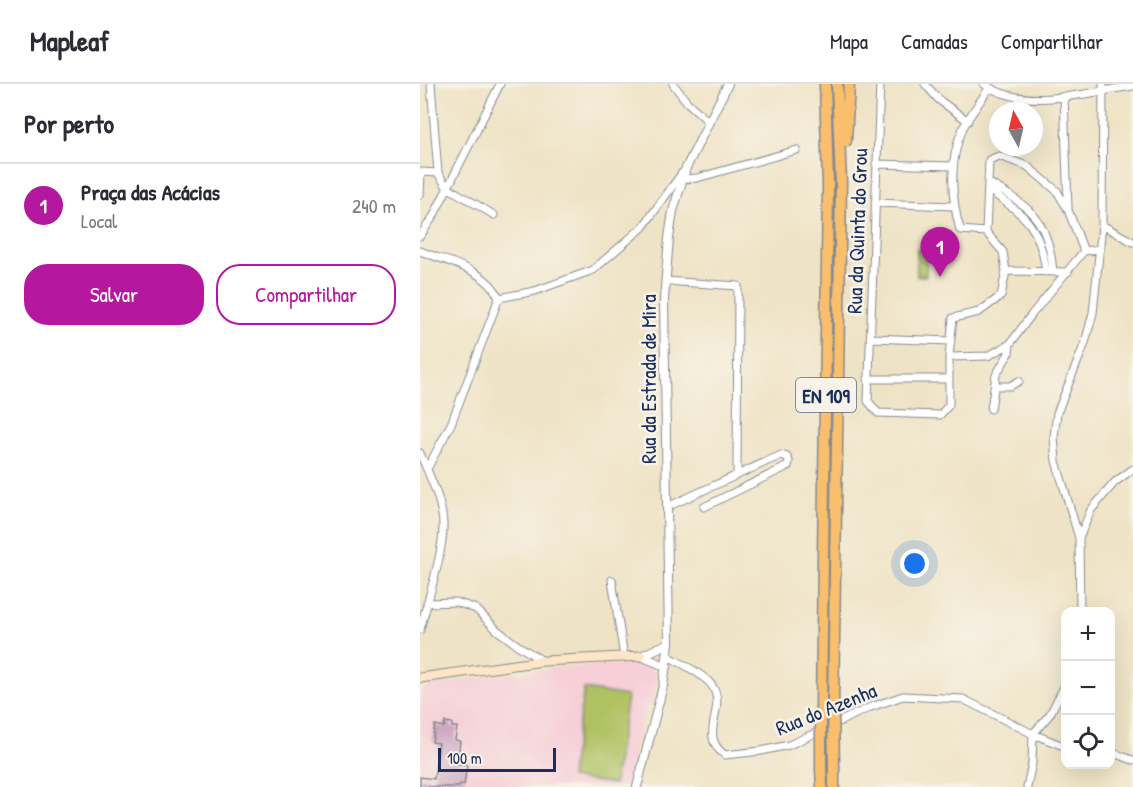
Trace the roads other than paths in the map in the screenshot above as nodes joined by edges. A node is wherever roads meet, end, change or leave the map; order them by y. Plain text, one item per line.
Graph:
1 (431, 84) edge
2 (500, 84) edge
3 (673, 84) edge
4 (728, 84) edge
5 (825, 84) edge
6 (837, 84) edge
7 (849, 84) edge
8 (880, 84) edge
9 (925, 84) edge
10 (986, 86) edge
11 (1133, 86) edge
12 (1103, 87) edge
13 (1064, 96) junction
14 (968, 121) junction
15 (709, 122) junction
16 (797, 150) dead end
17 (876, 164) junction
18 (953, 166) junction
19 (686, 168) junction
20 (438, 173) junction
21 (683, 179) junction
22 (841, 183) junction
23 (447, 187) junction
24 (989, 187) junction
25 (420, 195) edge
26 (874, 203) junction
27 (953, 206) junction
28 (1068, 210) junction
29 (494, 215) dead end
30 (1102, 225) junction
31 (986, 232) junction
32 (420, 236) edge
33 (1133, 242) edge
34 (1100, 249) junction
35 (420, 251) edge
36 (1084, 251) junction
37 (1005, 272) junction
38 (1049, 272) junction
39 (1068, 272) junction
40 (666, 281) junction
41 (499, 297) junction
42 (870, 339) junction
43 (951, 341) junction
44 (1010, 344) junction
45 (949, 357) junction
46 (868, 379) junction
47 (949, 379) junction
48 (1019, 381) dead end
49 (995, 386) junction
50 (991, 409) dead end
51 (420, 453) edge
52 (424, 470) edge
53 (1133, 470) edge
54 (737, 475) junction
55 (667, 507) junction
56 (704, 507) dead end
57 (1079, 538) junction
58 (612, 580) dead end
59 (427, 603) junction
60 (1080, 607) edge
61 (420, 630) edge
62 (669, 643) junction
63 (641, 656) junction
64 (668, 656) junction
65 (624, 657) junction
66 (543, 661) junction
67 (667, 667) junction
68 (420, 678) edge
69 (431, 678) junction
70 (420, 685) edge
71 (1061, 691) edge
72 (1033, 734) junction
73 (1061, 745) edge
74 (1115, 754) edge
75 (1133, 760) edge
76 (637, 787) edge
77 (822, 787) edge
78 (834, 787) edge
79 (1027, 787) edge

1 - 20 street
2 - 23 street
3 - 15 street
4 - 15 street, Rua da Estrada de Mira
5 - 77 main road, EN 109, bridge
6 - 22 main road, EN 109
7 - 22 main road
8 - 17 street, Rua da Quinta do Grou
9 - 14 street
10 - 13 street
10 - 14 street
11 - 12 street
12 - 13 street
12 - 30 street
13 - 28 street
14 - 18 street
15 - 19 street, Rua da Estrada de Mira
16 - 21 street
17 - 18 street
17 - 26 street, Rua da Quinta do Grou
18 - 27 street
19 - 21 street, Rua da Estrada de Mira
19 - 41 street
20 - 23 street
20 - 25 street
21 - 40 street, Rua da Estrada de Mira
22 - 78 main road, EN 109, bridge
23 - 29 street
23 - 32 street
24 - 28 street
24 - 31 street
24 - 38 street
26 - 27 street
26 - 42 street, Rua da Quinta do Grou
27 - 31 street
28 - 36 street
30 - 33 street
30 - 34 street
31 - 37 street
34 - 36 street
34 - 57 street
35 - 41 street
36 - 39 street
37 - 38 street
37 - 43 street, Rua da Quinta do Grou
38 - 39 street
39 - 44 street
40 - 54 street
40 - 55 street, Rua da Estrada de Mira
41 - 52 street
42 - 43 street
42 - 46 street, Rua da Quinta do Grou
43 - 45 street, Rua da Quinta do Grou
44 - 45 street
44 - 49 street
45 - 47 street, Rua da Quinta do Grou
46 - 47 street
46 - 47 street, Rua da Quinta do Grou
48 - 49 street
49 - 50 street
51 - 52 street
52 - 59 street
53 - 57 street
54 - 55 street
54 - 56 street
55 - 62 street, Rua da Estrada de Mira
57 - 60 street
58 - 65 street
59 - 61 street
59 - 66 street
62 - 63 street
62 - 64 street, Rua da Estrada de Mira
63 - 65 main road
63 - 67 street
64 - 67 street, Rua da Estrada de Mira
64 - 72 street, Rua do Azenha
65 - 66 main road
66 - 69 main road
67 - 76 street, Rua da Estrada de Mira
68 - 69 main road
69 - 70 main road
71 - 72 street
72 - 73 street
72 - 79 street
74 - 75 street

